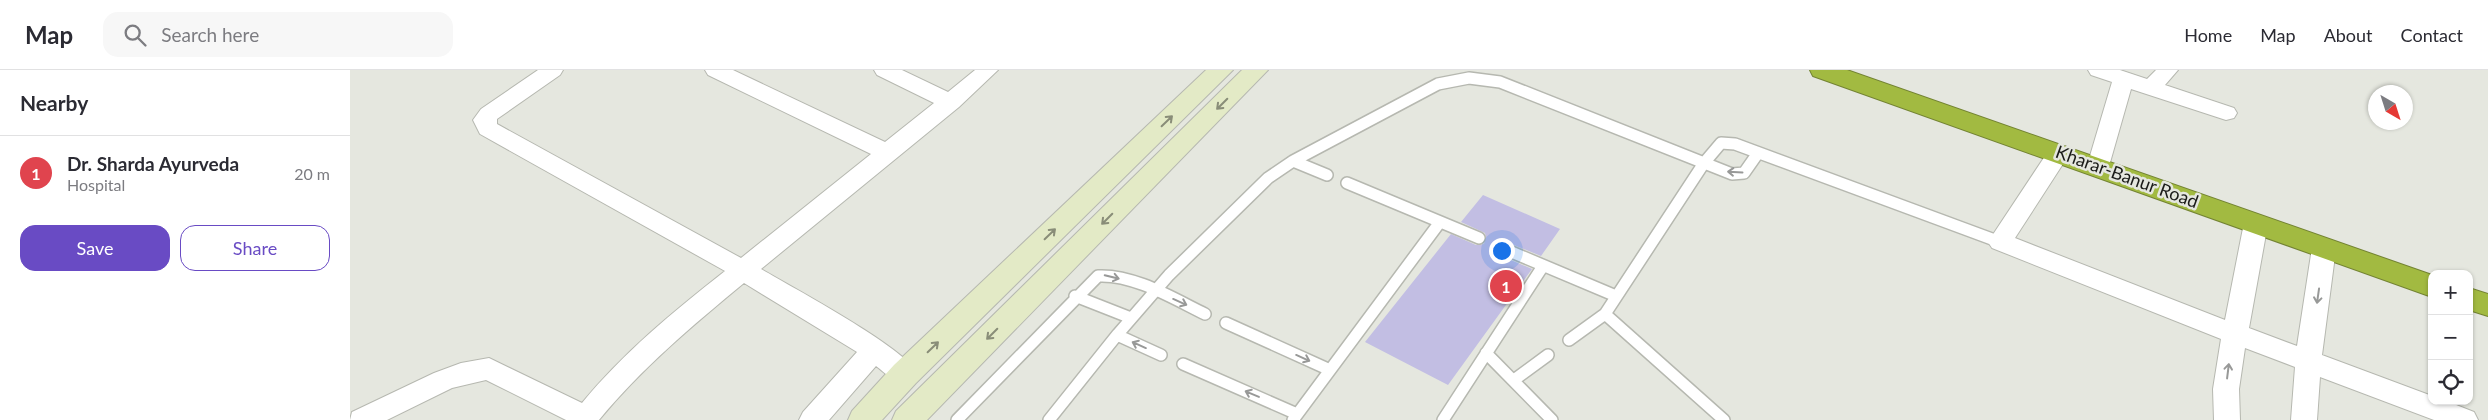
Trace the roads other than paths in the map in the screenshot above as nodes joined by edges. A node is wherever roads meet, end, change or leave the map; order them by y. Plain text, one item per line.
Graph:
1 (553, 70) edge
2 (715, 70) edge
3 (884, 70) edge
4 (988, 70) edge
5 (1221, 70) edge
6 (1256, 70) edge
7 (1822, 70) edge
8 (2098, 70) edge
9 (2150, 76) edge
10 (951, 102) junction
11 (2231, 107) dead end
12 (890, 153) junction
13 (1758, 153) junction
14 (2060, 153) junction
15 (1293, 161) junction
16 (1704, 163) junction
17 (2098, 166) junction
18 (1327, 175) dead end
19 (1347, 183) dead end
20 (1440, 222) junction
21 (2256, 223) junction
22 (1479, 238) dead end
23 (2000, 242) junction
24 (1502, 248) dead end
25 (2324, 248) junction
26 (1543, 266) junction
27 (743, 270) junction
28 (2428, 285) edge
29 (1155, 291) junction
30 (1075, 296) junction
31 (1616, 296) junction
32 (2473, 300) edge
33 (2488, 305) edge
34 (1205, 314) dead end
35 (1604, 314) junction
36 (1131, 318) junction
37 (1226, 323) dead end
38 (2235, 334) junction
39 (1117, 335) junction
40 (1570, 340) dead end
41 (875, 350) junction
42 (1486, 353) junction
43 (1162, 355) dead end
44 (1548, 355) dead end
45 (2308, 362) junction
46 (1183, 364) dead end
47 (1330, 370) junction
48 (905, 374) junction
49 (1514, 380) junction
50 (350, 416) edge
51 (1295, 417) edge
52 (584, 419) edge
53 (360, 420) edge
54 (812, 420) edge
55 (863, 420) edge
56 (907, 420) edge
57 (957, 420) edge
58 (1048, 420) edge
59 (1443, 420) edge
60 (1552, 420) edge
61 (1724, 420) edge
62 (2227, 420) edge
63 (2304, 420) edge
64 (2465, 420) edge

1 - 27 street
2 - 12 street
3 - 10 street
4 - 10 street
48 -> 5 main road
6 -> 56 main road
7 - 14 highway, Kharar-Banur Road
8 - 9 street
9 - 11 street
9 - 17 street
10 - 12 street
12 - 27 street
13 - 16 lane
13 -> 16 lane
13 - 23 lane
14 - 17 highway, Kharar-Banur Road
14 - 23 street
15 - 16 lane
15 - 18 lane
15 - 29 lane
16 - 31 lane
17 - 21 highway, Kharar-Banur Road
19 - 20 lane
20 - 22 lane
20 - 47 lane
21 - 25 highway, Kharar-Banur Road
21 - 38 street
23 - 38 street
24 - 26 lane
25 - 28 highway, Kharar-Banur Road
25 -> 45 street
26 - 31 lane
26 - 42 lane
27 - 41 street
27 - 52 street
30 -> 29 lane
29 -> 34 lane
29 - 36 lane
30 - 36 lane
30 - 57 lane
31 - 35 lane
32 - 33 highway
35 - 40 lane
35 - 61 lane
36 - 39 lane
37 -> 47 lane
38 - 45 street
62 -> 38 street
43 -> 39 lane
39 - 58 lane
41 - 48 street
41 - 54 street
42 - 49 lane
42 - 59 lane
44 - 49 lane
45 - 63 street
45 - 64 street
51 -> 46 lane
47 - 51 lane
48 - 55 main road
49 - 60 lane
50 - 53 street
52 - 53 street

